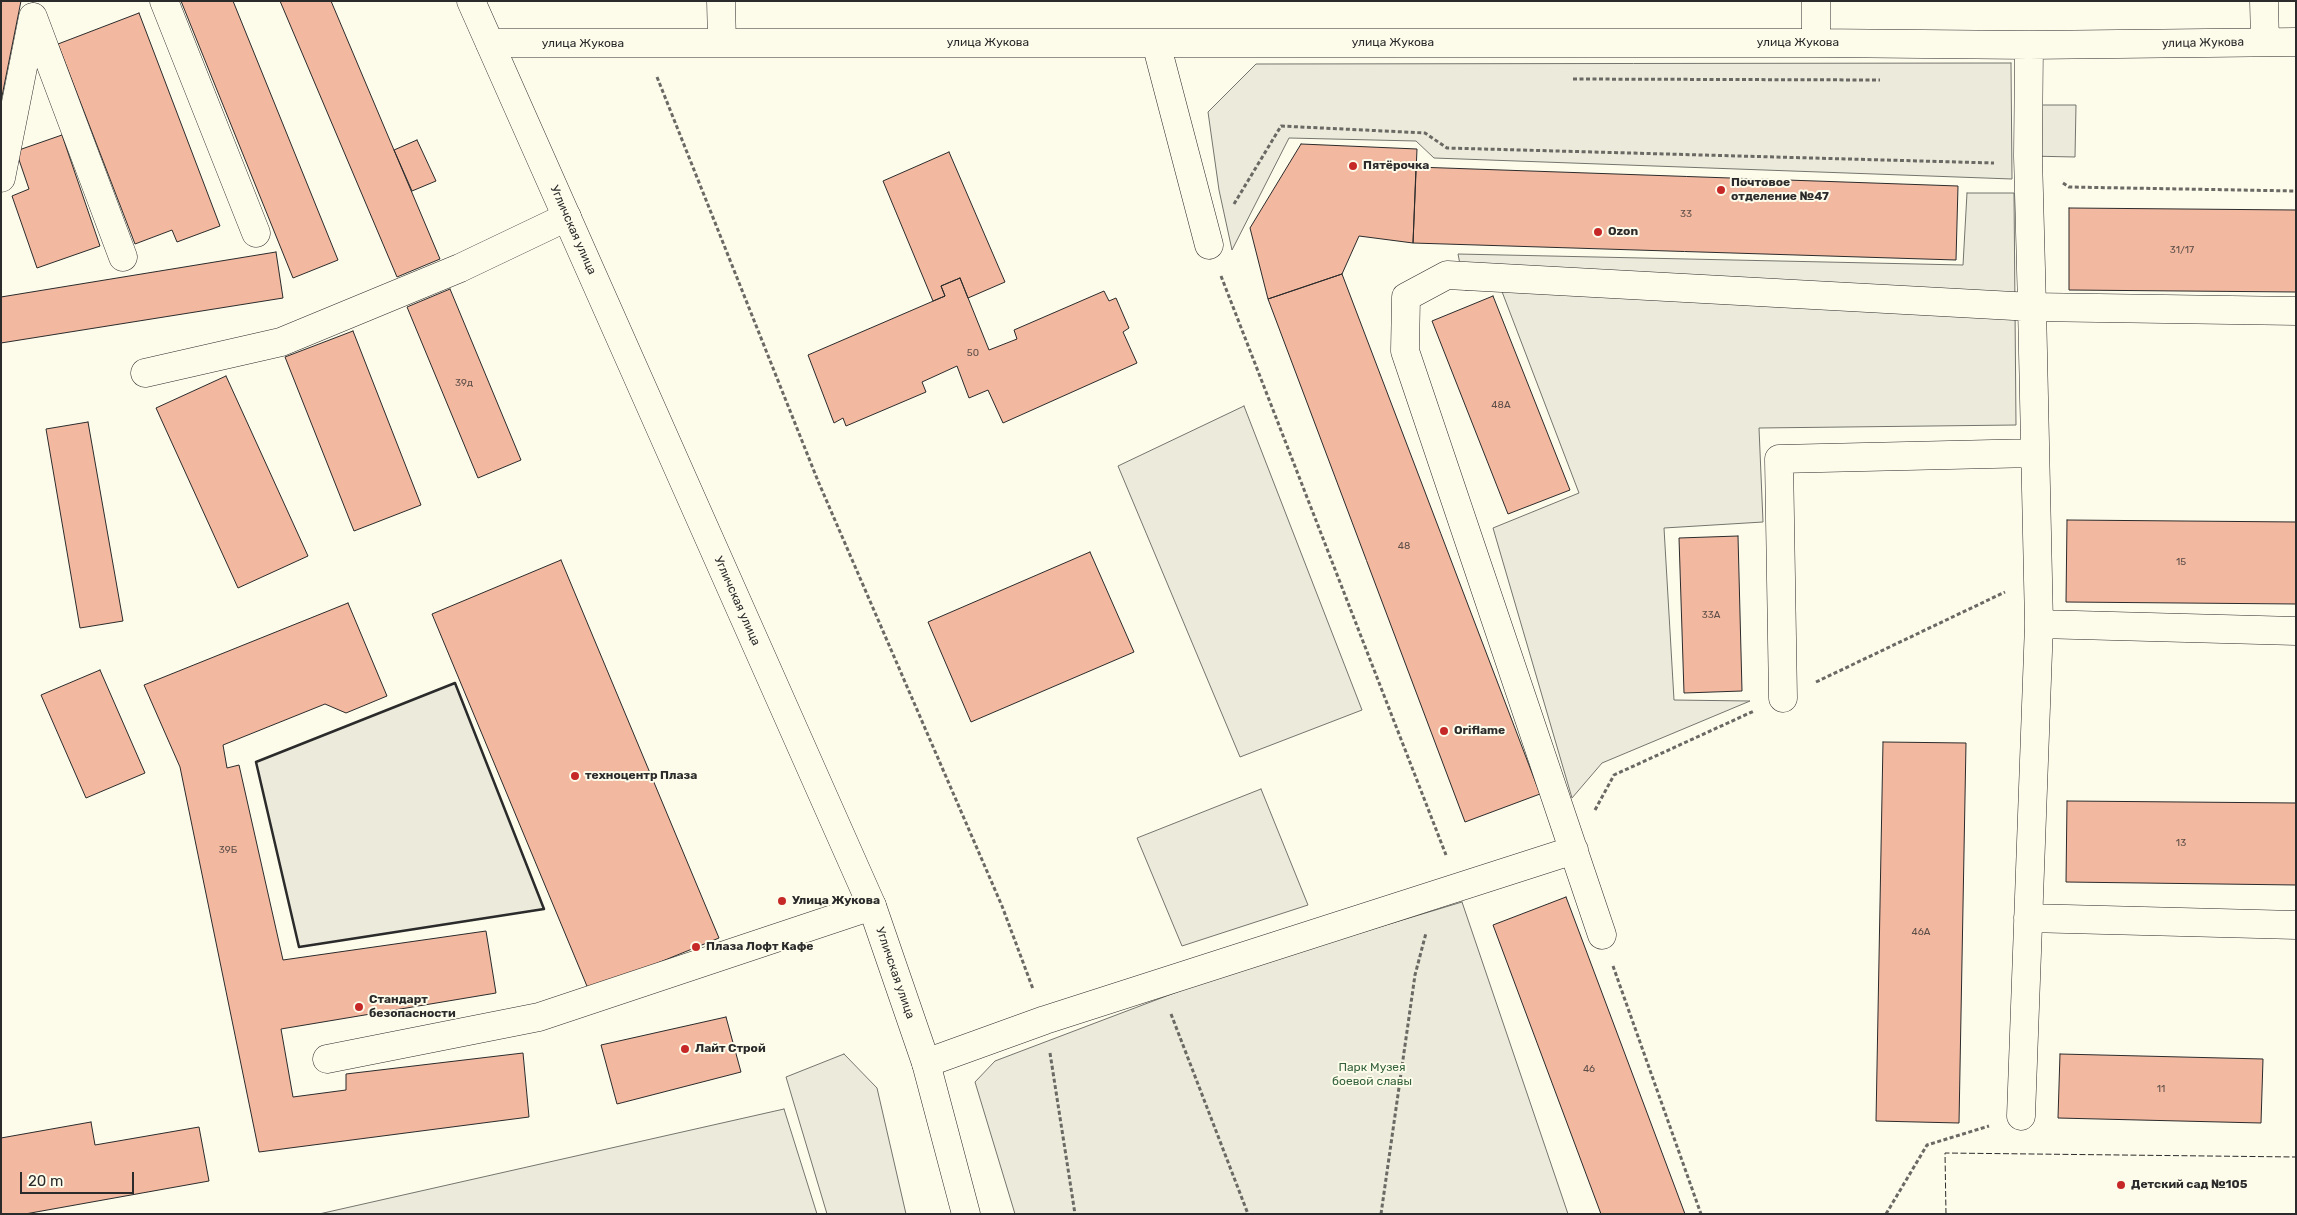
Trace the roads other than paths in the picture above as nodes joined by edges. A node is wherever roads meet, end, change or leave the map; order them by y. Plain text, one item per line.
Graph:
1 (164, 1) edge
2 (471, 1) edge
3 (721, 1) edge
4 (1816, 1) edge
5 (2264, 1) edge
6 (34, 9) edge
7 (2265, 42) junction
8 (2296, 42) edge
9 (490, 43) junction
10 (722, 43) junction
11 (1156, 43) junction
12 (1816, 43) junction
13 (2029, 45) junction
14 (1, 178) edge
15 (567, 217) junction
16 (256, 233) dead end
17 (1209, 245) dead end
18 (123, 257) dead end
19 (2032, 307) junction
20 (2296, 311) edge
21 (145, 373) dead end
22 (2035, 453) junction
23 (2039, 624) junction
24 (2296, 631) edge
25 (1783, 698) dead end
26 (1574, 850) junction
27 (872, 906) junction
28 (2028, 918) junction
29 (2296, 925) edge
30 (1602, 935) road end
31 (327, 1059) dead end
32 (926, 1063) junction
33 (2021, 1116) road end
34 (966, 1214) edge

1 - 16 street
2 - 9 street, Угличская улица
3 - 10 street
4 - 12 street
5 - 7 street
6 - 14 street
6 - 18 street
7 - 8 street, улица Жукова
7 - 13 street, улица Жукова
9 - 10 street, улица Жукова
9 - 15 street, Угличская улица
10 - 11 street, улица Жукова
11 - 12 street, улица Жукова
11 - 17 street
12 - 13 street, улица Жукова
13 - 19 street
15 - 21 street
15 - 27 street, Угличская улица
19 - 20 street
19 - 22 street
19 - 26 street
22 - 23 street
22 - 25 street
23 - 24 street
23 - 28 street
26 - 30 street
26 - 32 street
27 - 31 street
27 - 32 street, Угличская улица
28 - 29 street
28 - 33 street
32 - 34 street, Угличская улица

